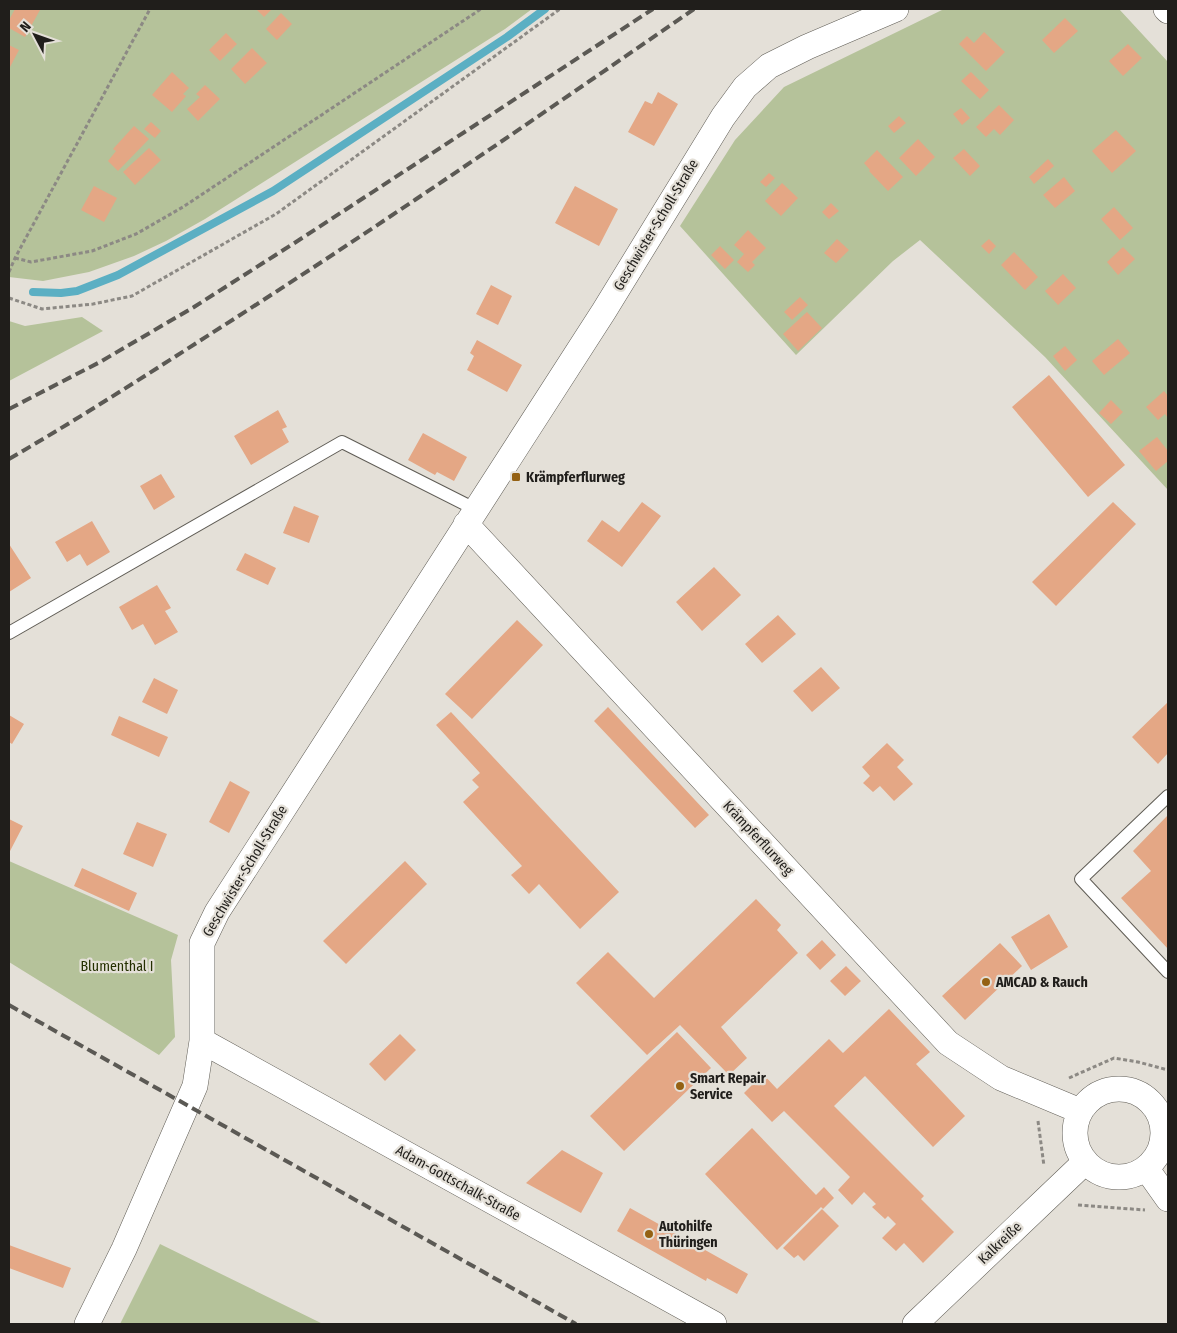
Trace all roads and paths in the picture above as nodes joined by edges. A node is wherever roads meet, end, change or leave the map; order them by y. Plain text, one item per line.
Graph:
1 (150, 9) edge
2 (481, 9) edge
3 (560, 9) edge
4 (896, 9) edge
5 (15, 258) junction
6 (9, 272) edge
7 (9, 298) edge
8 (471, 516) junction
9 (9, 634) edge
10 (1168, 796) edge
11 (1168, 972) edge
12 (202, 1041) junction
13 (1163, 1107) edge
14 (1080, 1111) junction
15 (1085, 1162) junction
16 (1146, 1168) junction
17 (1056, 1190) junction
18 (1160, 1205) edge
19 (88, 1324) edge
20 (714, 1324) edge
21 (915, 1324) edge

1 - 5 path
2 - 5 path
3 - 7 path
4 - 8 street, Geschwister-Scholl-Straße
5 - 6 path
8 - 9 lane
8 - 12 street, Geschwister-Scholl-Straße
8 - 14 street, Krämpferflurweg
10 - 11 lane
12 - 19 street, Geschwister-Scholl-Straße
12 - 20 street, Adam-Gottschalk-Straße
13 - 14 street
13 - 16 street
14 - 15 street
15 - 16 street
15 - 17 street, Kalkreiße
16 - 18 street
17 - 18 path
17 - 21 street, Kalkreiße

